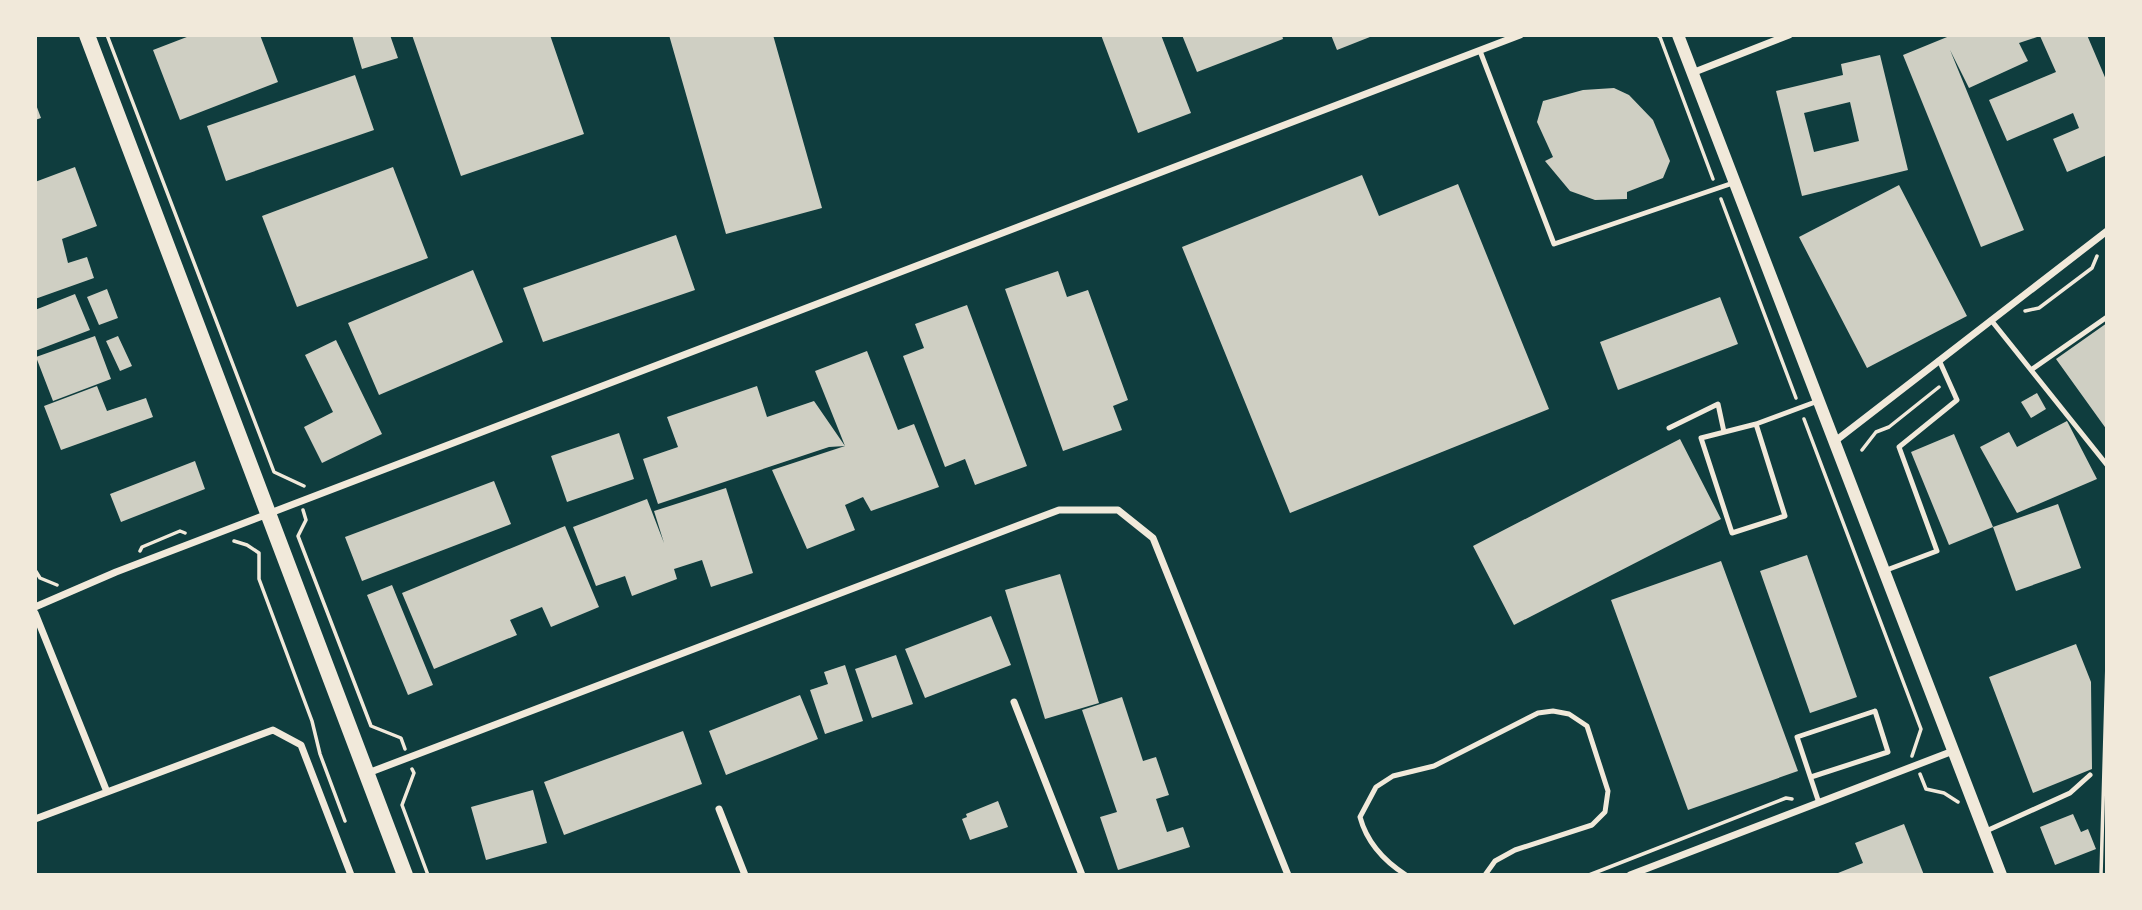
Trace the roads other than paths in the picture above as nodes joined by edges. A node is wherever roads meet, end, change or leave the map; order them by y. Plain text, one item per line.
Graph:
1 (87, 35) edge
2 (1520, 35) edge
3 (1678, 35) edge
4 (1788, 35) edge
5 (1480, 51) junction
6 (1692, 73) junction
7 (1735, 183) junction
8 (2107, 231) edge
9 (2107, 317) edge
10 (1991, 320) junction
11 (1939, 360) junction
12 (2031, 370) junction
13 (1818, 401) junction
14 (1756, 424) junction
15 (1669, 428) dead end
16 (1724, 432) junction
17 (1834, 442) junction
18 (2107, 465) edge
19 (269, 514) junction
20 (1884, 571) junction
21 (35, 607) edge
22 (35, 613) edge
23 (1014, 702) dead end
24 (1953, 751) junction
25 (367, 774) junction
26 (2090, 775) dead end
27 (1811, 777) junction
28 (107, 792) junction
29 (1819, 803) junction
30 (719, 809) dead end
31 (35, 819) edge
32 (1984, 832) junction
33 (351, 875) edge
34 (405, 875) edge
35 (745, 875) edge
36 (1082, 875) edge
37 (1287, 875) edge
38 (1406, 875) edge
39 (1485, 875) edge
40 (1630, 875) edge
41 (2001, 875) edge

1 - 19 main road
2 - 5 street
3 - 6 street
4 - 6 street
5 - 7 lane
5 - 19 street
6 - 7 street
7 - 13 street
8 - 10 street
9 - 12 lane
10 - 11 street
10 - 12 lane
11 - 17 street
11 - 20 lane
12 - 18 lane
13 - 14 lane
13 - 17 street
14 - 16 lane
14 - 16 lane
15 - 16 lane
17 - 20 street
19 - 21 street
19 - 25 main road
20 - 24 street
22 - 28 street
23 - 36 street
24 - 29 street
24 - 32 street
25 - 34 main road
25 - 37 street
26 - 32 lane
27 - 27 lane
27 - 29 lane
28 - 31 street
28 - 33 street
29 - 40 street
30 - 35 street
32 - 41 street
38 - 39 lane

